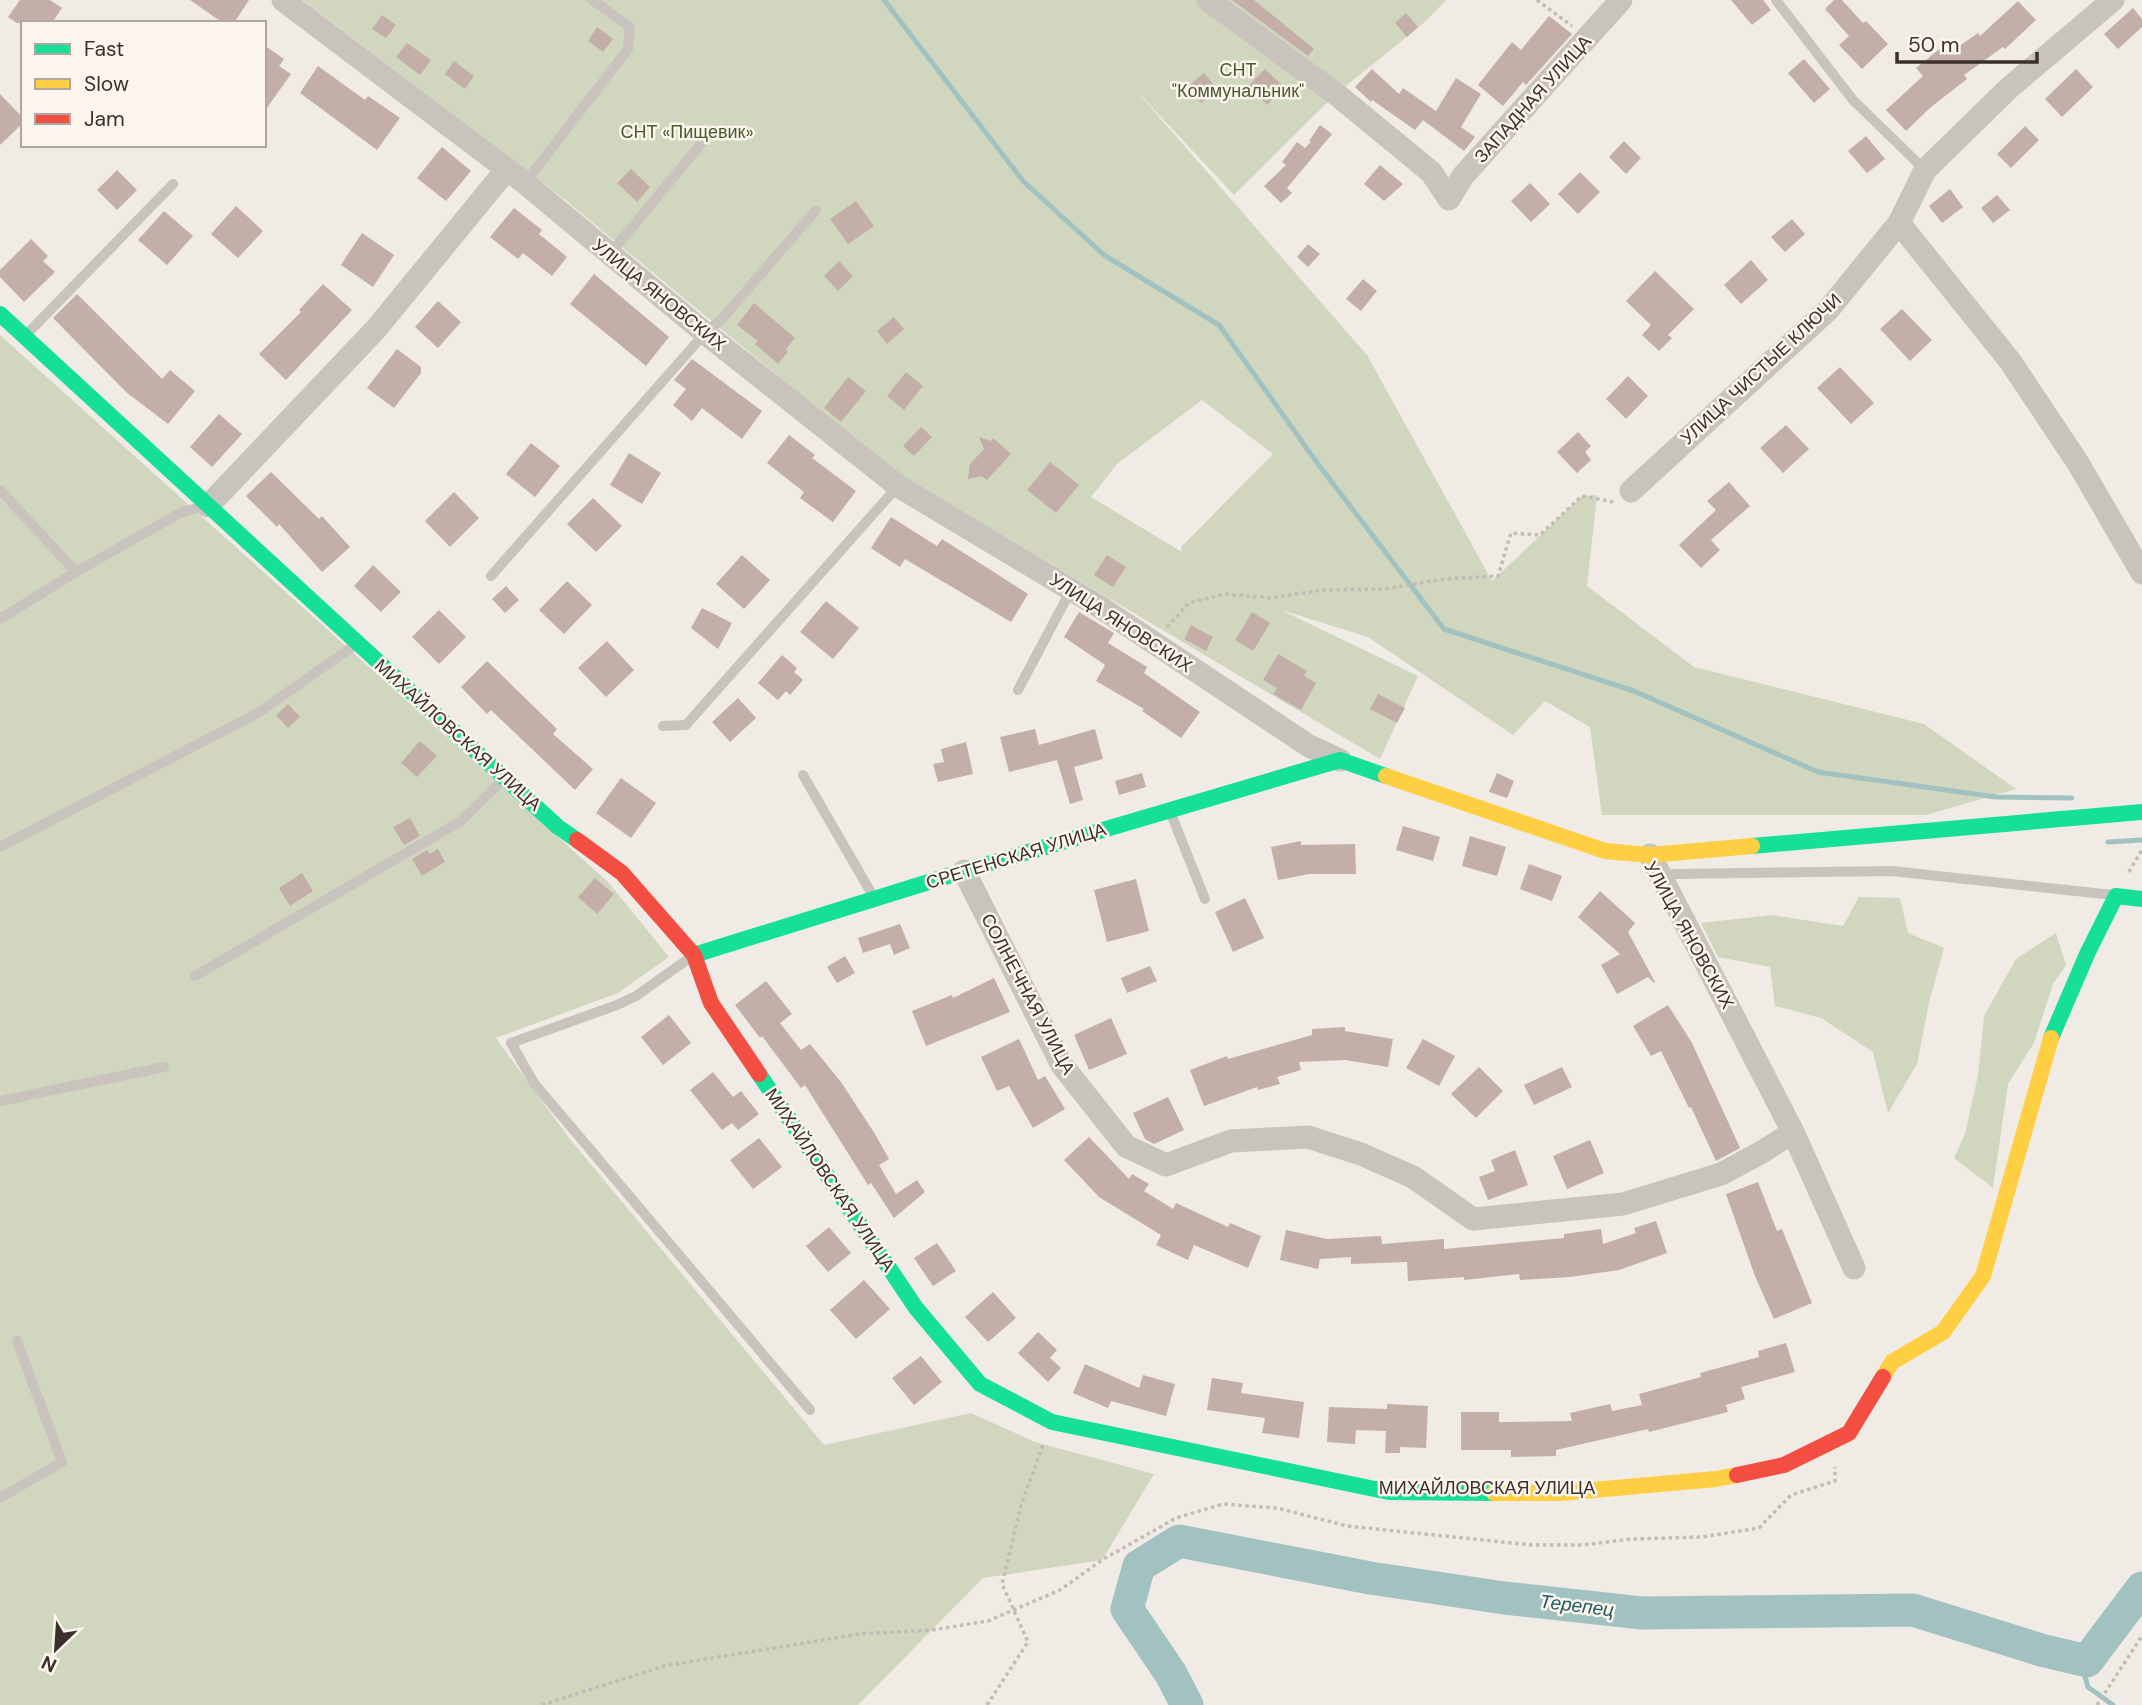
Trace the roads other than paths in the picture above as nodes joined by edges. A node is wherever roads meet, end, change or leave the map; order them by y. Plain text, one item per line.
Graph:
1 (283, 0) edge
2 (592, 0) edge
3 (1208, 0) edge
4 (1621, 0) edge
5 (1776, 0) edge
6 (2113, 0) edge
7 (709, 134) dead end
8 (1925, 170) junction
9 (516, 176) junction
10 (173, 184) dead end
11 (816, 210) dead end
12 (1899, 223) junction
13 (610, 254) junction
14 (0, 314) edge
15 (705, 332) junction
16 (25, 337) junction
17 (898, 486) junction
18 (0, 490) edge
19 (1625, 497) road end
20 (208, 506) junction
21 (76, 572) junction
22 (2142, 573) edge
23 (491, 576) dead end
24 (1071, 590) junction
25 (0, 619) edge
26 (357, 644) junction
27 (1018, 690) dead end
28 (663, 726) dead end
29 (1340, 760) junction
30 (803, 775) dead end
31 (505, 778) junction
32 (1169, 810) junction
33 (2142, 812) edge
34 (0, 847) edge
35 (1650, 855) junction
36 (964, 871) junction
37 (1661, 877) junction
38 (2116, 896) junction
39 (874, 899) junction
40 (1205, 899) dead end
41 (2142, 899) edge
42 (694, 955) junction
43 (195, 976) dead end
44 (164, 1067) dead end
45 (0, 1101) edge
46 (1793, 1132) junction
47 (1854, 1268) dead end
48 (17, 1341) dead end
49 (810, 1410) dead end
50 (0, 1498) edge

1 - 9 street, УЛИЦА ЯНОВСКИХ
2 - 9 lane
3 - 4 street, ЗАПАДНАЯ УЛИЦА
5 - 8 lane
6 - 8 street, УЛИЦА ЧИСТЫЕ КЛЮЧИ
7 - 13 lane
8 - 12 street, УЛИЦА ЧИСТЫЕ КЛЮЧИ
9 - 13 street, УЛИЦА ЯНОВСКИХ
9 - 20 street
10 - 16 lane
11 - 15 lane
12 - 19 street, УЛИЦА ЧИСТЫЕ КЛЮЧИ
12 - 22 street
13 - 15 street, УЛИЦА ЯНОВСКИХ
14 - 16 street, МИХАЙЛОВСКАЯ УЛИЦА
15 - 17 street, УЛИЦА ЯНОВСКИХ
15 - 23 lane
16 - 20 street, МИХАЙЛОВСКАЯ УЛИЦА
17 - 24 street, УЛИЦА ЯНОВСКИХ
17 - 28 lane
18 - 21 lane
20 - 21 lane
20 - 26 street, МИХАЙЛОВСКАЯ УЛИЦА
21 - 25 lane
24 - 27 lane
24 - 29 street, УЛИЦА ЯНОВСКИХ
26 - 31 street, МИХАЙЛОВСКАЯ УЛИЦА
26 - 34 lane
29 - 32 street, СРЕТЕНСКАЯ УЛИЦА
29 - 35 street, УЛИЦА ЯНОВСКИХ
30 - 39 lane
31 - 42 street, МИХАЙЛОВСКАЯ УЛИЦА
31 - 43 lane
32 - 36 street, СРЕТЕНСКАЯ УЛИЦА
32 - 40 lane
33 - 35 street
35 - 37 street, УЛИЦА ЯНОВСКИХ
36 - 39 street, СРЕТЕНСКАЯ УЛИЦА
36 - 46 street, СОЛНЕЧНАЯ УЛИЦА
37 - 38 lane
37 - 46 street, УЛИЦА ЯНОВСКИХ
38 - 41 street
38 - 42 street, МИХАЙЛОВСКАЯ УЛИЦА
39 - 42 street, СРЕТЕНСКАЯ УЛИЦА
42 - 49 lane
44 - 45 lane
46 - 47 street, УЛИЦА ЯНОВСКИХ
48 - 50 lane

